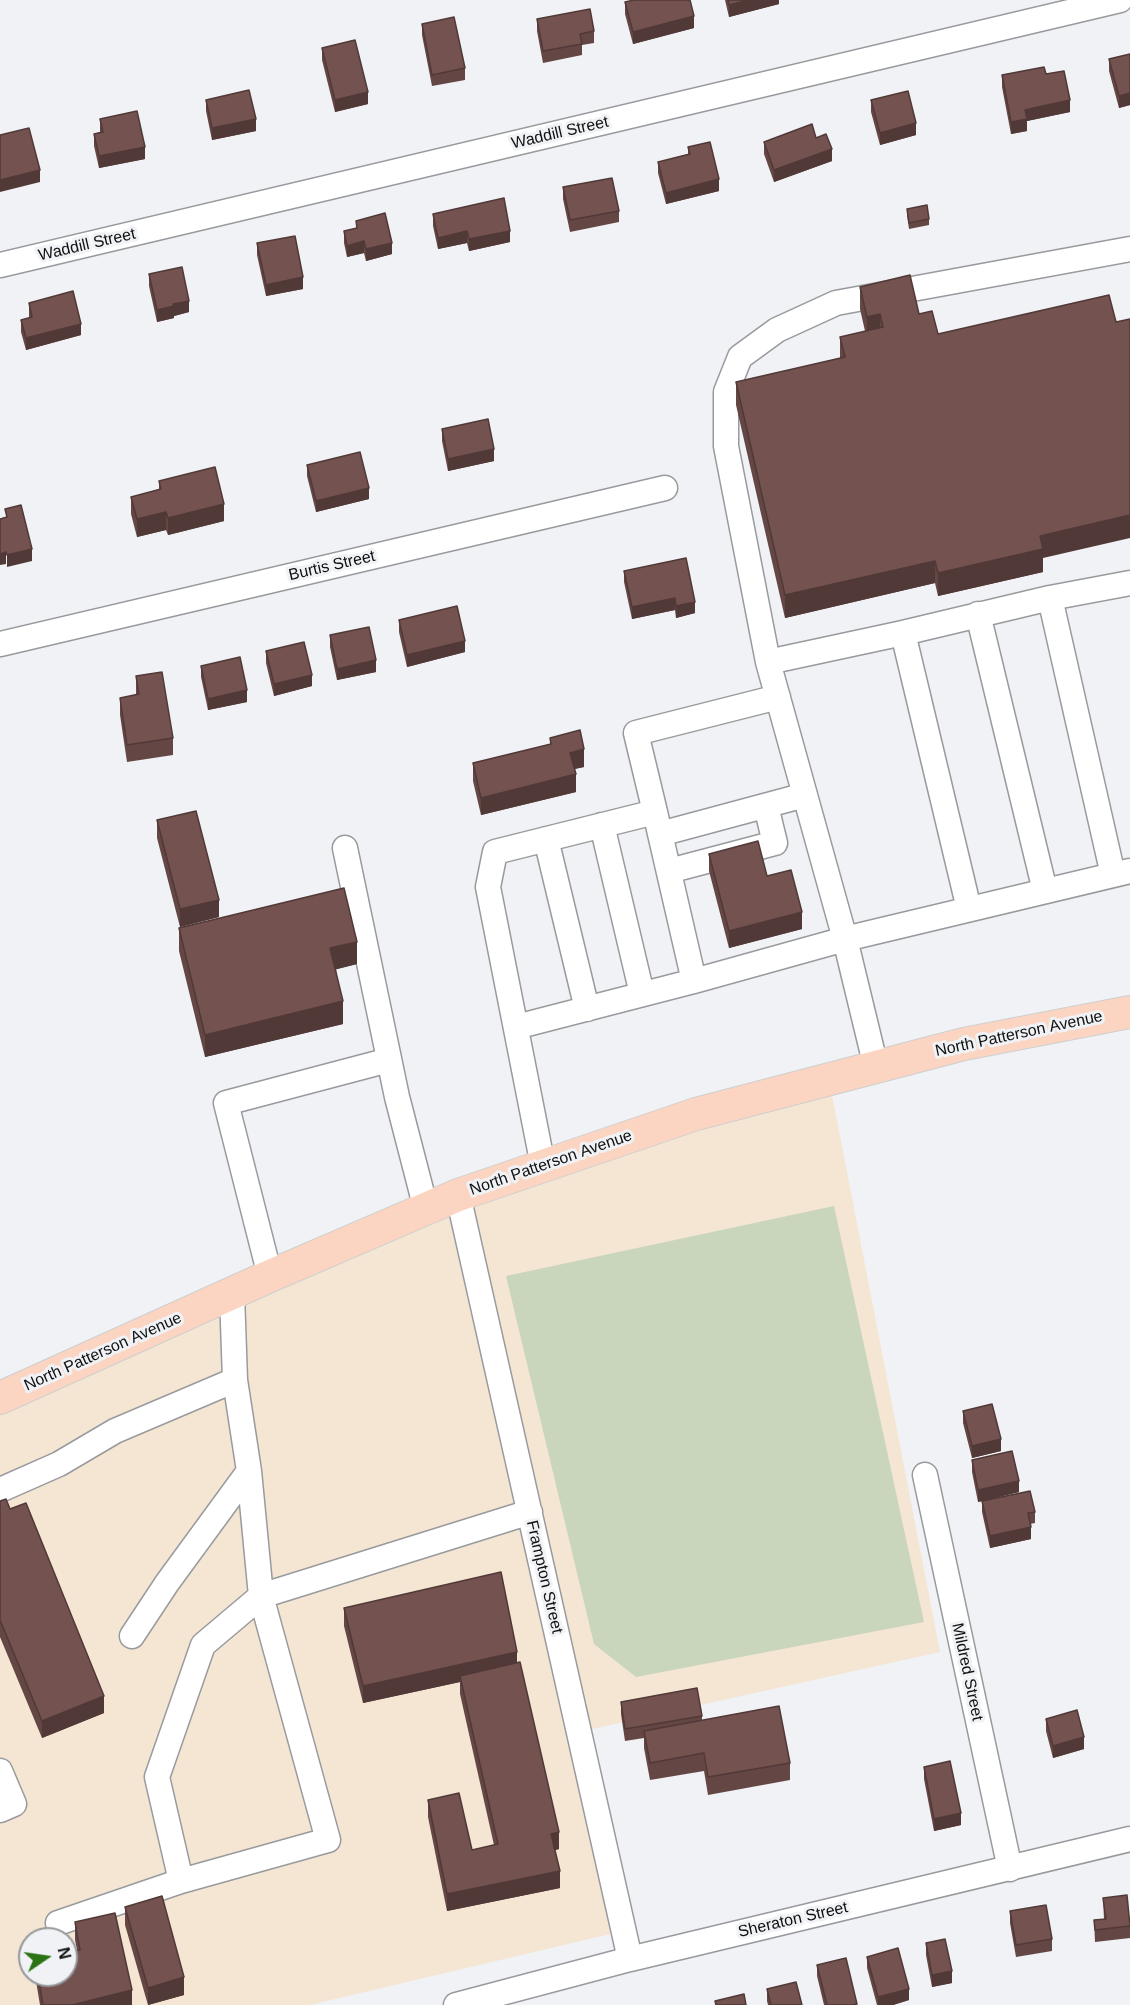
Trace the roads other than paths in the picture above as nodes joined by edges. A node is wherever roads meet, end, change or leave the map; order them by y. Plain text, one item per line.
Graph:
1 (1120, 0) edge
2 (1130, 249) edge
3 (0, 266) edge
4 (665, 488) dead end
5 (1130, 583) edge
6 (1050, 597) junction
7 (978, 614) junction
8 (903, 633) junction
9 (0, 644) edge
10 (768, 662) junction
11 (778, 697) junction
12 (805, 795) junction
13 (766, 806) junction
14 (658, 823) junction
15 (602, 825) junction
16 (546, 839) junction
17 (345, 848) dead end
18 (669, 871) junction
19 (1122, 873) edge
20 (1045, 891) junction
21 (969, 909) junction
22 (845, 939) junction
23 (694, 981) junction
24 (642, 994) junction
25 (586, 1009) junction
26 (1130, 1011) edge
27 (516, 1027) junction
28 (389, 1060) junction
29 (876, 1067) junction
30 (543, 1166) junction
31 (458, 1195) junction
32 (426, 1209) junction
33 (270, 1276) junction
34 (232, 1294) junction
35 (235, 1380) junction
36 (0, 1398) edge
37 (249, 1471) junction
38 (925, 1475) dead end
39 (0, 1490) edge
40 (530, 1512) junction
41 (261, 1596) junction
42 (132, 1636) dead end
43 (0, 1771) edge
44 (0, 1810) edge
45 (1130, 1839) edge
46 (1010, 1869) junction
47 (182, 1881) junction
48 (58, 1923) dead end
49 (630, 1959) junction
50 (456, 2005) edge

1 - 3 street, Waddill Street
2 - 10 street
4 - 9 street, Burtis Street
5 - 6 street
6 - 7 street
6 - 19 street
7 - 8 street
7 - 20 street
8 - 10 street
8 - 21 street
10 - 11 street
11 - 12 street
11 - 14 street
12 - 13 street
12 - 22 street
13 - 14 street
13 - 18 street
14 - 15 street
14 - 18 street
15 - 16 street
15 - 24 street
16 - 25 street
16 - 27 street
17 - 28 street
18 - 23 street
19 - 20 street
20 - 21 street
21 - 22 street
22 - 23 street
22 - 29 street
23 - 24 street
24 - 25 street
25 - 27 street
26 - 29 main road, North Patterson Avenue
27 - 30 street
28 - 32 street
28 - 33 street
29 - 30 main road, North Patterson Avenue
30 - 31 main road, North Patterson Avenue
31 - 32 main road, North Patterson Avenue
31 - 40 street, Frampton Street
32 - 33 main road, North Patterson Avenue
33 - 34 main road, North Patterson Avenue
34 - 35 street
34 - 36 main road, North Patterson Avenue
35 - 37 street
35 - 39 street
37 - 41 street
37 - 42 street
38 - 46 street, Mildred Street
40 - 41 street
40 - 49 street, Frampton Street
41 - 47 street
41 - 47 street
43 - 44 street
45 - 46 street, Sheraton Street
46 - 49 street, Sheraton Street
47 - 48 street
49 - 50 street, Sheraton Street

